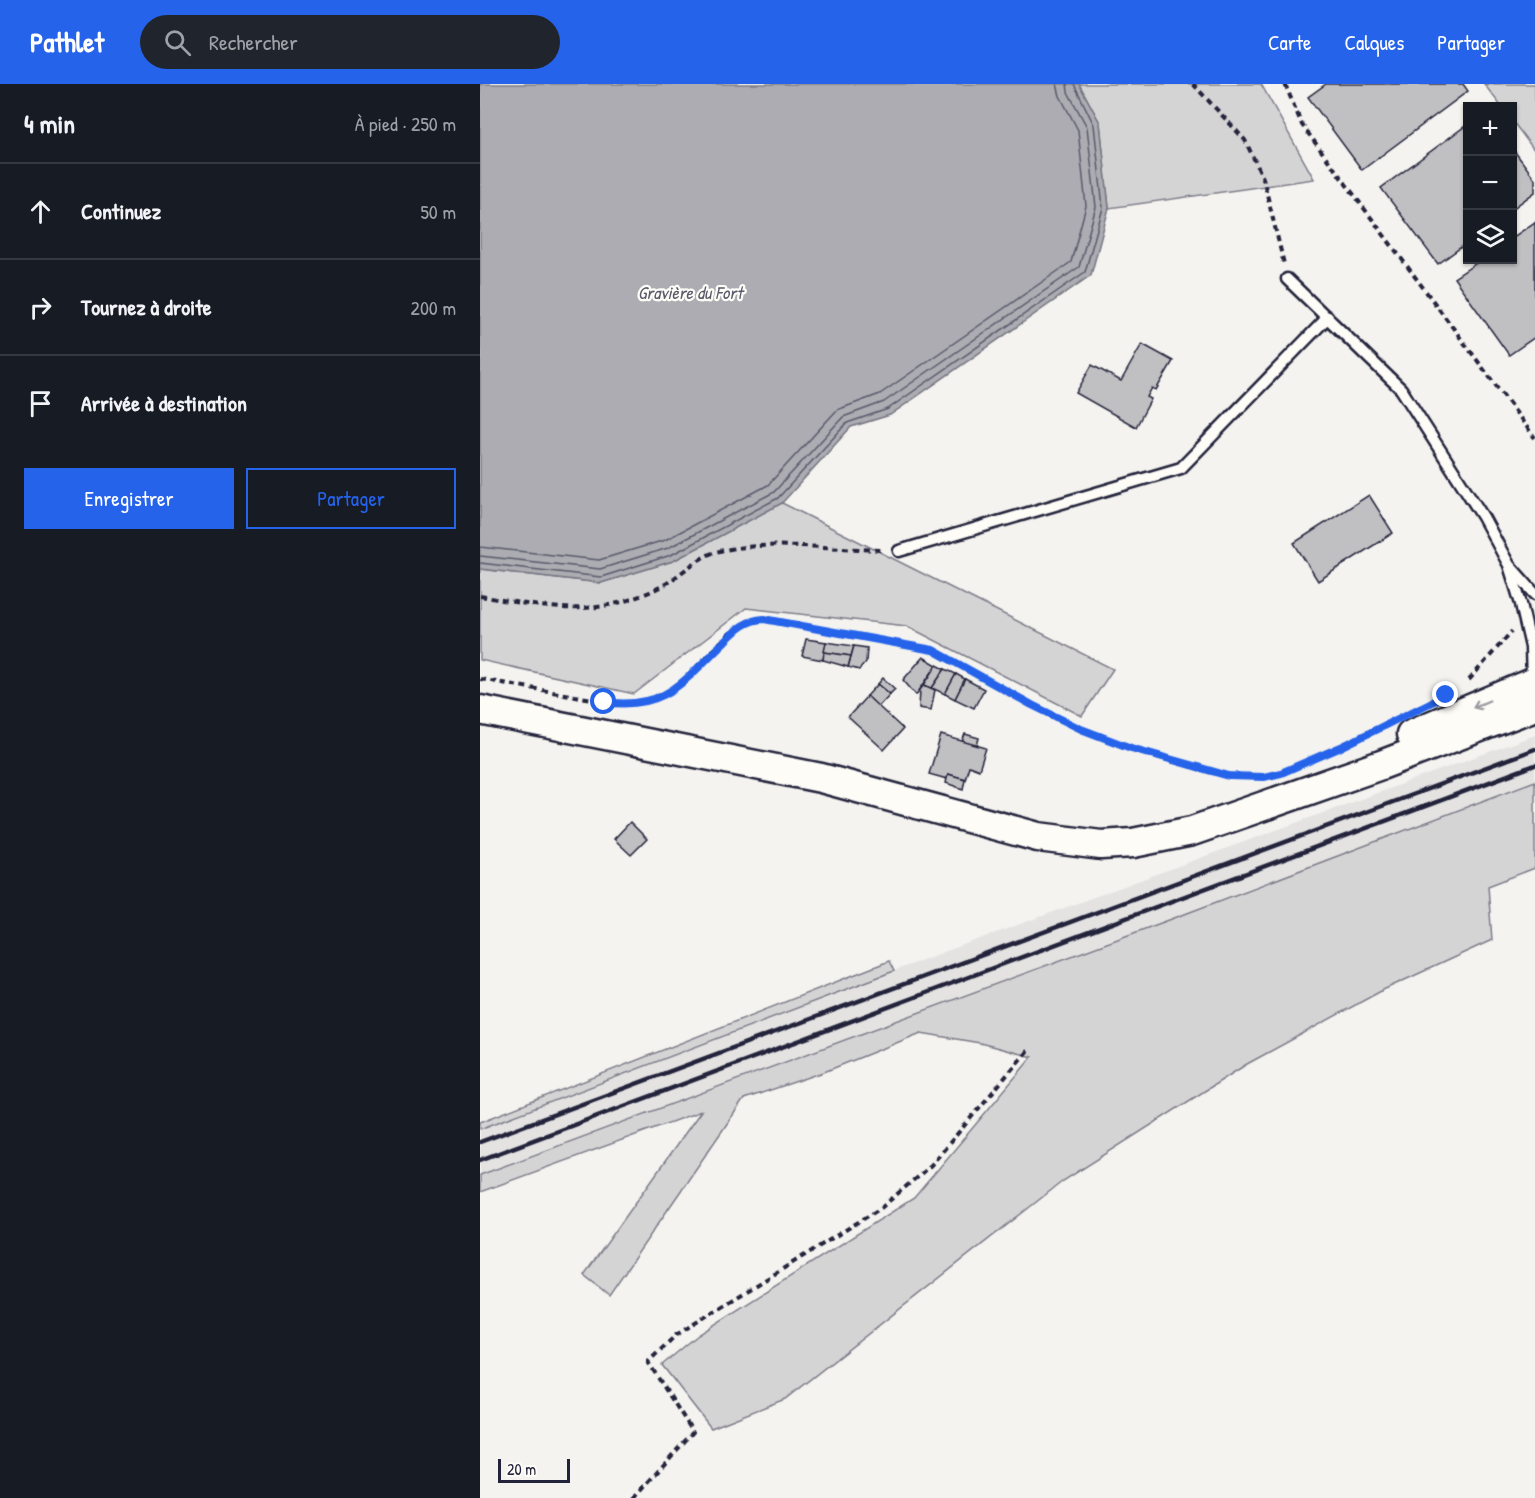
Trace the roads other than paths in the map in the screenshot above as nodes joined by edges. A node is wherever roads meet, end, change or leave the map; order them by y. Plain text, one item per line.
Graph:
1 (1287, 279) road end
2 (1328, 317) junction
3 (899, 551) road end
4 (1509, 565) junction
5 (1535, 594) edge
6 (1534, 690) edge
7 (480, 710) edge

1 - 2 lane
2 - 3 lane
2 - 4 lane
4 - 5 lane
4 - 6 lane
6 - 7 main road

